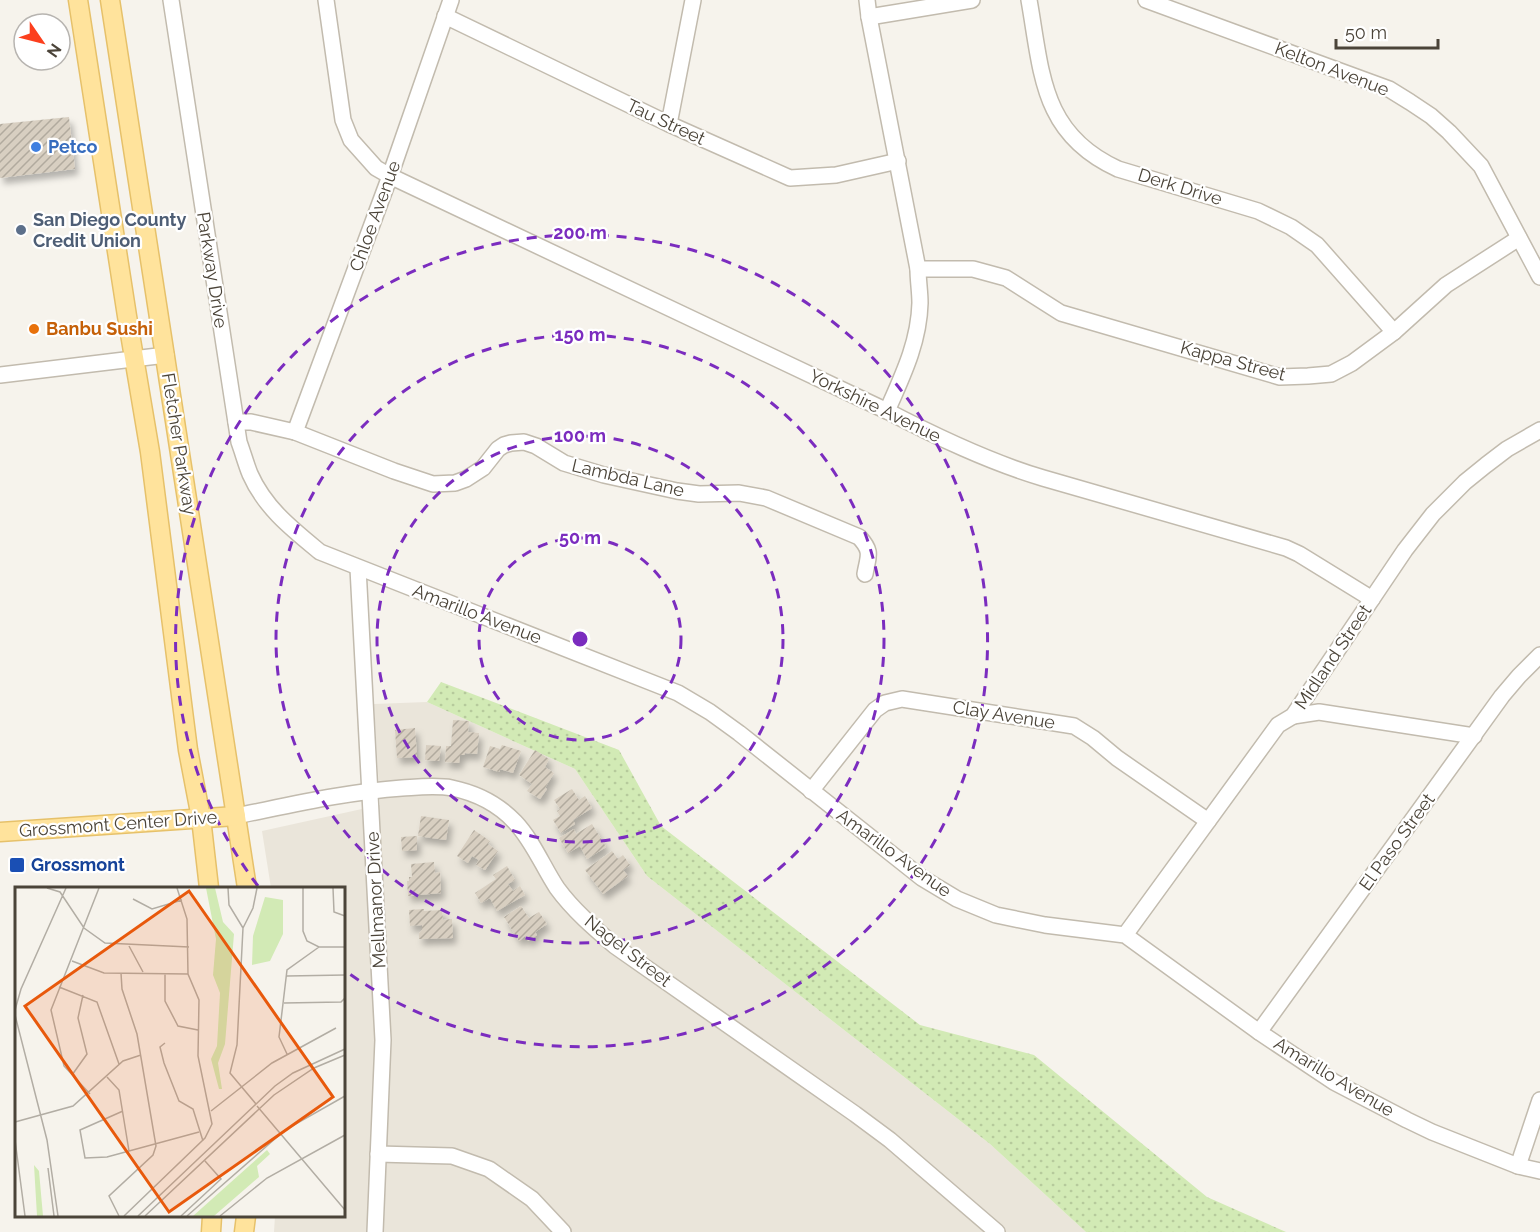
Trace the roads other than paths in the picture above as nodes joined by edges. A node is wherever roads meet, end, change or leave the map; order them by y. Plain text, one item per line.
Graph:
1 (78, 0) edge
2 (110, 0) edge
3 (171, 0) edge
4 (326, 0) edge
5 (451, 0) edge
6 (693, 0) edge
7 (867, 0) edge
8 (972, 0) edge
9 (1029, 0) edge
10 (1146, 0) edge
11 (445, 16) junction
12 (869, 17) junction
13 (669, 124) junction
14 (898, 162) junction
15 (390, 176) junction
16 (1519, 238) junction
17 (918, 269) junction
18 (1540, 277) edge
19 (1394, 332) junction
20 (166, 355) junction
21 (135, 359) junction
22 (0, 375) edge
23 (887, 411) junction
24 (236, 422) junction
25 (1540, 430) edge
26 (295, 432) junction
27 (288, 526) joint
28 (358, 567) junction
29 (865, 574) dead end
30 (1372, 599) junction
31 (1540, 655) edge
32 (1293, 716) junction
33 (1474, 736) junction
34 (370, 790) junction
35 (811, 791) junction
36 (236, 816) junction
37 (201, 818) junction
38 (1208, 821) junction
39 (0, 832) edge
40 (209, 887) edge
41 (247, 887) edge
42 (1125, 935) junction
43 (1259, 1032) junction
44 (1540, 1100) edge
45 (378, 1154) junction
46 (1518, 1166) junction
47 (1540, 1171) edge
48 (212, 1217) edge
49 (246, 1217) edge
50 (211, 1232) edge
51 (244, 1232) edge
52 (375, 1232) edge
53 (563, 1232) edge
54 (997, 1232) edge

1 - 21 main road, Fletcher Parkway
2 - 20 main road, Fletcher Parkway
3 - 24 street, Parkway Drive
4 - 15 street, Yorkshire Avenue
5 - 11 street, Chloe Avenue
6 - 13 street
7 - 12 street
8 - 12 street
9 - 19 street, Derk Drive
10 - 16 street, Kelton Avenue
11 - 13 street, Tau Street
11 - 15 street, Chloe Avenue
12 - 14 street
13 - 14 street, Tau Street
14 - 17 street
15 - 23 street, Yorkshire Avenue
15 - 26 street, Chloe Avenue
16 - 18 street, Kelton Avenue
16 - 19 street, Kappa Street
17 - 19 street, Kappa Street
17 - 23 street
20 - 21 street
20 - 36 main road, Fletcher Parkway
21 - 22 street
21 - 37 main road, Fletcher Parkway
23 - 30 street, Yorkshire Avenue
24 - 26 street, Lambda Lane
24 - 27 street, Parkway Drive
25 - 30 street, Midland Street
26 - 29 street, Lambda Lane
27 - 28 street, Amarillo Avenue
28 - 34 street, Mellmanor Drive
28 - 35 street, Amarillo Avenue
30 - 32 street, Midland Street
31 - 33 street, El Paso Street
32 - 33 street
32 - 38 street, Midland Street
33 - 43 street, El Paso Street
34 - 36 street, Nagel Street
34 - 45 street, Mellmanor Drive
34 - 54 street, Nagel Street
35 - 38 street, Clay Avenue
35 - 42 street, Amarillo Avenue
36 - 37 main road, Grossmont Center Drive
36 - 41 main road, Fletcher Parkway
37 - 39 main road, Grossmont Center Drive
37 - 40 main road, Fletcher Parkway
38 - 42 street, Midland Street
42 - 43 street, Amarillo Avenue
43 - 46 street, Amarillo Avenue
44 - 46 street
45 - 52 street, Mellmanor Drive
45 - 53 street
46 - 47 street, Amarillo Avenue
48 - 50 main road
49 - 51 main road

